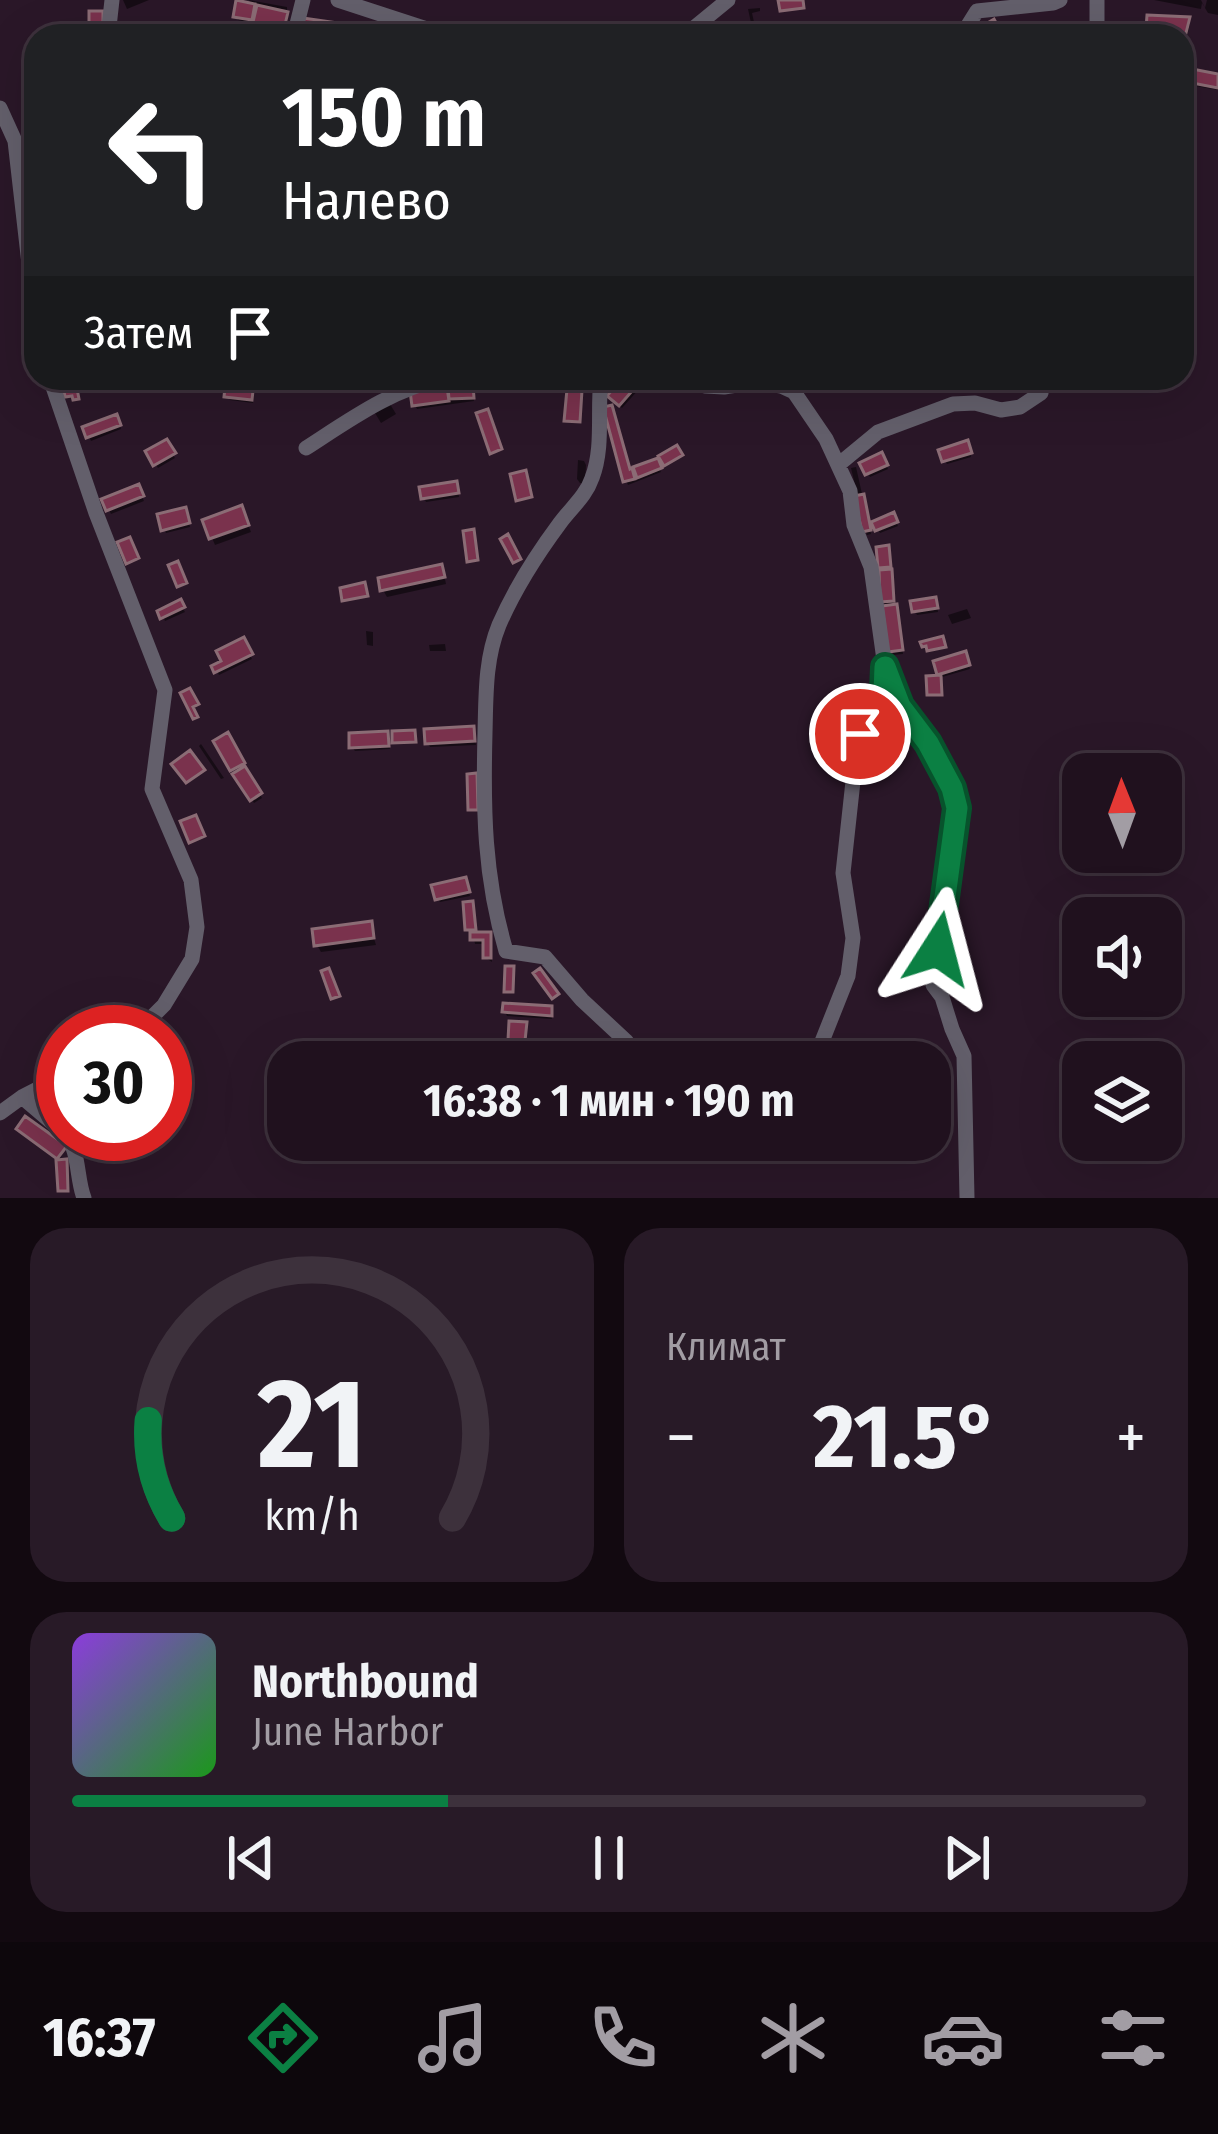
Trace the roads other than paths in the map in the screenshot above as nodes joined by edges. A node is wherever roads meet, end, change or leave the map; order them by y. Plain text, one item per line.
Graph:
1 (338, 0) edge
2 (728, 0) edge
3 (1060, 0) edge
4 (998, 3) edge
5 (411, 24) edge
6 (699, 24) edge
7 (969, 24) edge
8 (0, 108) edge
9 (24, 214) edge
10 (54, 390) edge
11 (405, 390) edge
12 (601, 390) edge
13 (790, 390) edge
14 (1041, 393) dead end
15 (306, 448) dead end
16 (838, 465) junction
17 (885, 667) junction
18 (165, 1005) edge
19 (626, 1041) edge
20 (823, 1041) edge
21 (36, 1090) edge
22 (22, 1097) junction
23 (36, 1109) edge
24 (0, 1113) edge
25 (76, 1161) edge
26 (84, 1198) edge
27 (967, 1198) edge

1 - 5 street
2 - 6 street
3 - 4 street
4 - 7 street
8 - 9 street
10 - 18 street
11 - 15 street
12 - 19 street
13 - 16 street
14 - 16 street
16 - 17 street
17 - 20 street
17 - 27 street
21 - 22 street
22 - 23 street
22 - 24 street
25 - 26 street

